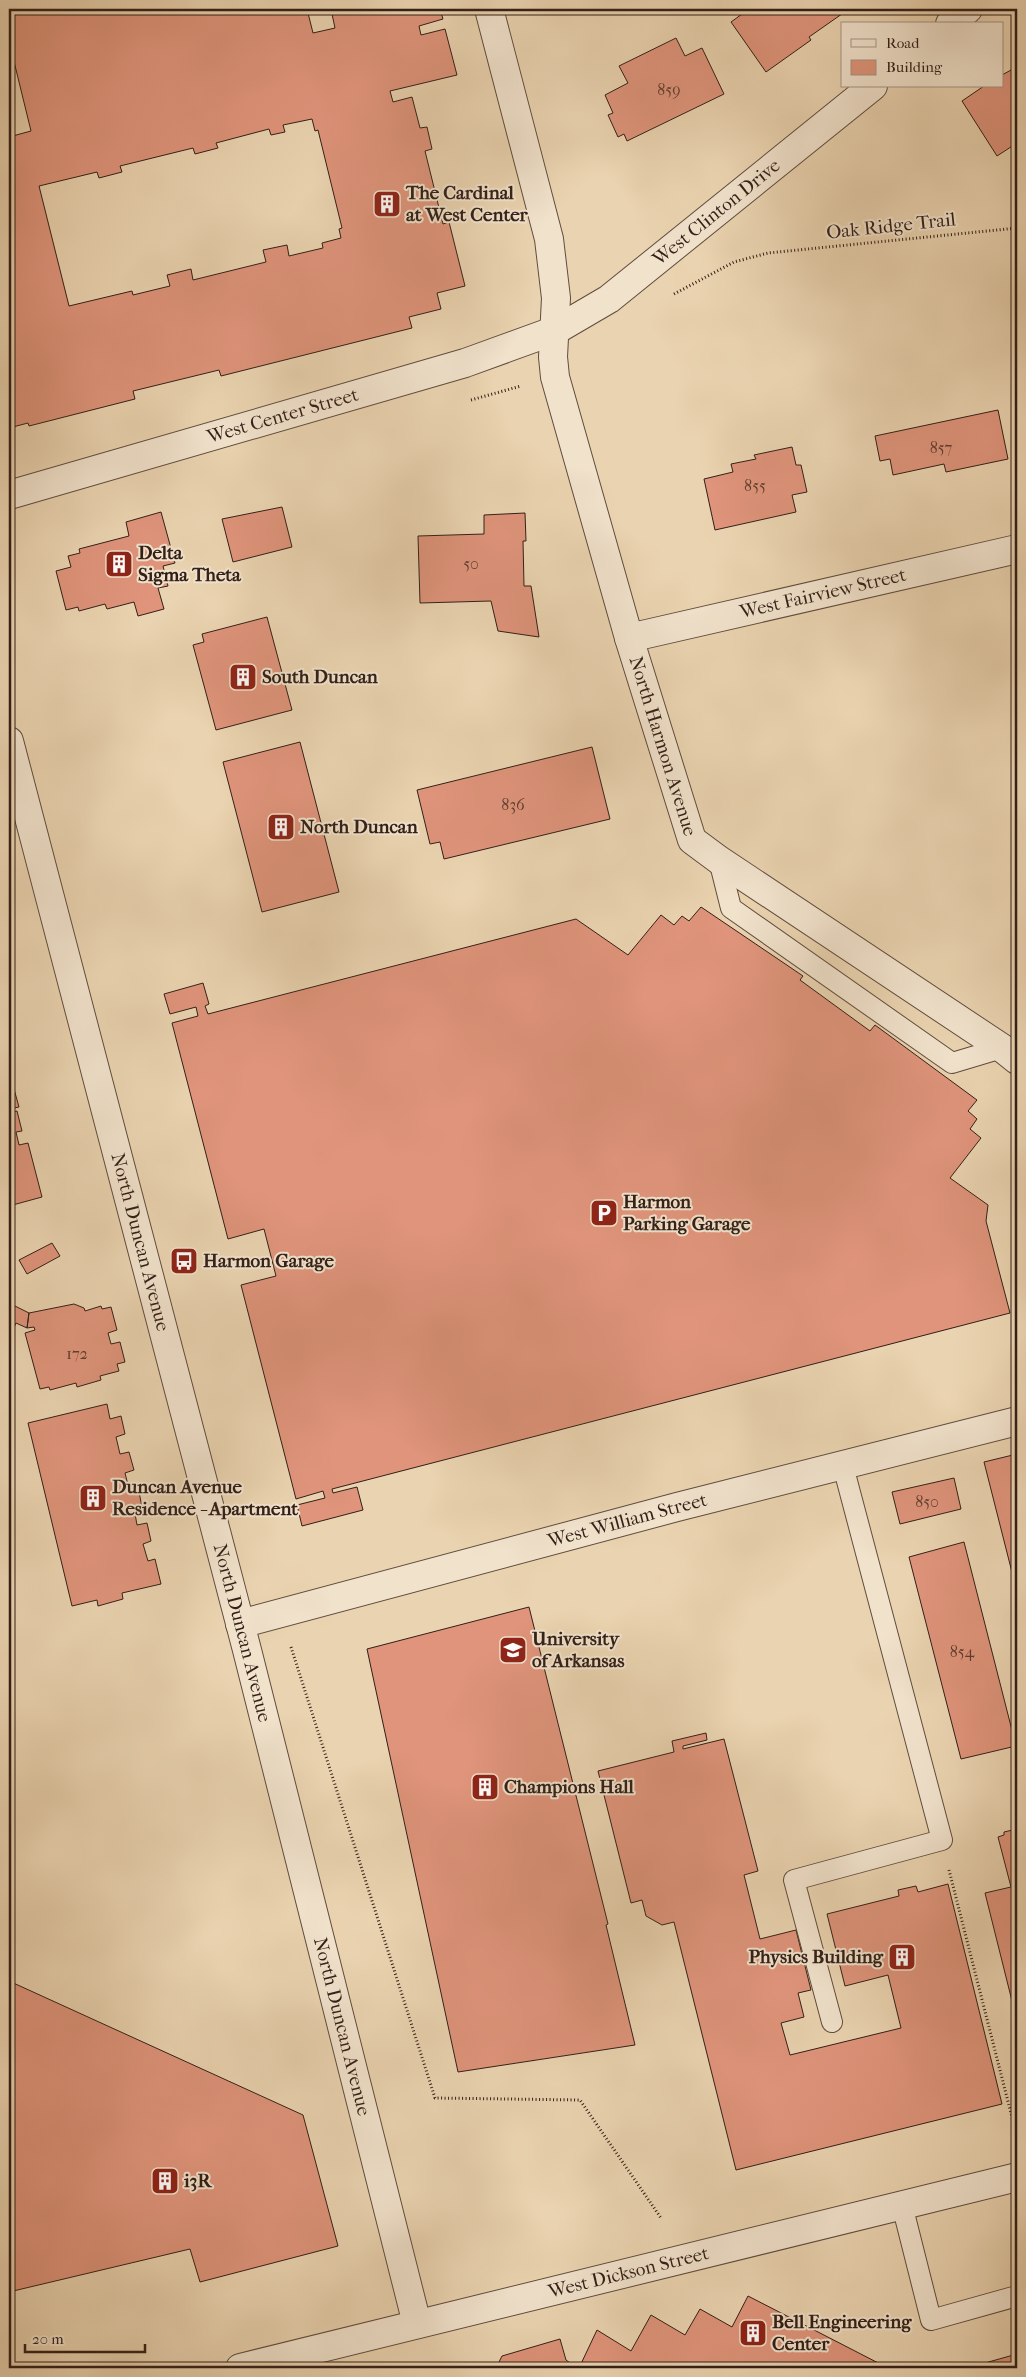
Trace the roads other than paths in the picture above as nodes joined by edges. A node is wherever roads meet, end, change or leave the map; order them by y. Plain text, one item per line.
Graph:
1 (489, 9) edge
2 (968, 9) edge
3 (952, 22) edge
4 (871, 88) edge
5 (556, 330) junction
6 (9, 495) edge
7 (1017, 549) edge
8 (629, 638) junction
9 (9, 741) edge
10 (719, 860) junction
11 (1009, 1054) edge
12 (1017, 1421) edge
13 (843, 1466) junction
14 (240, 1624) junction
15 (832, 2022) dead end
16 (1017, 2177) edge
17 (902, 2205) junction
18 (1017, 2296) edge
19 (417, 2324) junction
20 (240, 2368) edge

1 - 5 street, North Harmon Avenue
2 - 3 street
4 - 5 street, West Clinton Drive
5 - 6 street, West Center Street
5 - 8 street, North Harmon Avenue
7 - 8 street, West Fairview Street
8 - 10 street, North Harmon Avenue
9 - 14 street, North Duncan Avenue
10 - 11 street, North Harmon Avenue
10 - 11 lane
12 - 13 street, West William Street
13 - 14 street, West William Street
13 - 15 lane
14 - 19 street, North Duncan Avenue
16 - 17 street, West Dickson Street
17 - 18 lane
17 - 19 street, West Dickson Street
19 - 20 street, West Dickson Street

